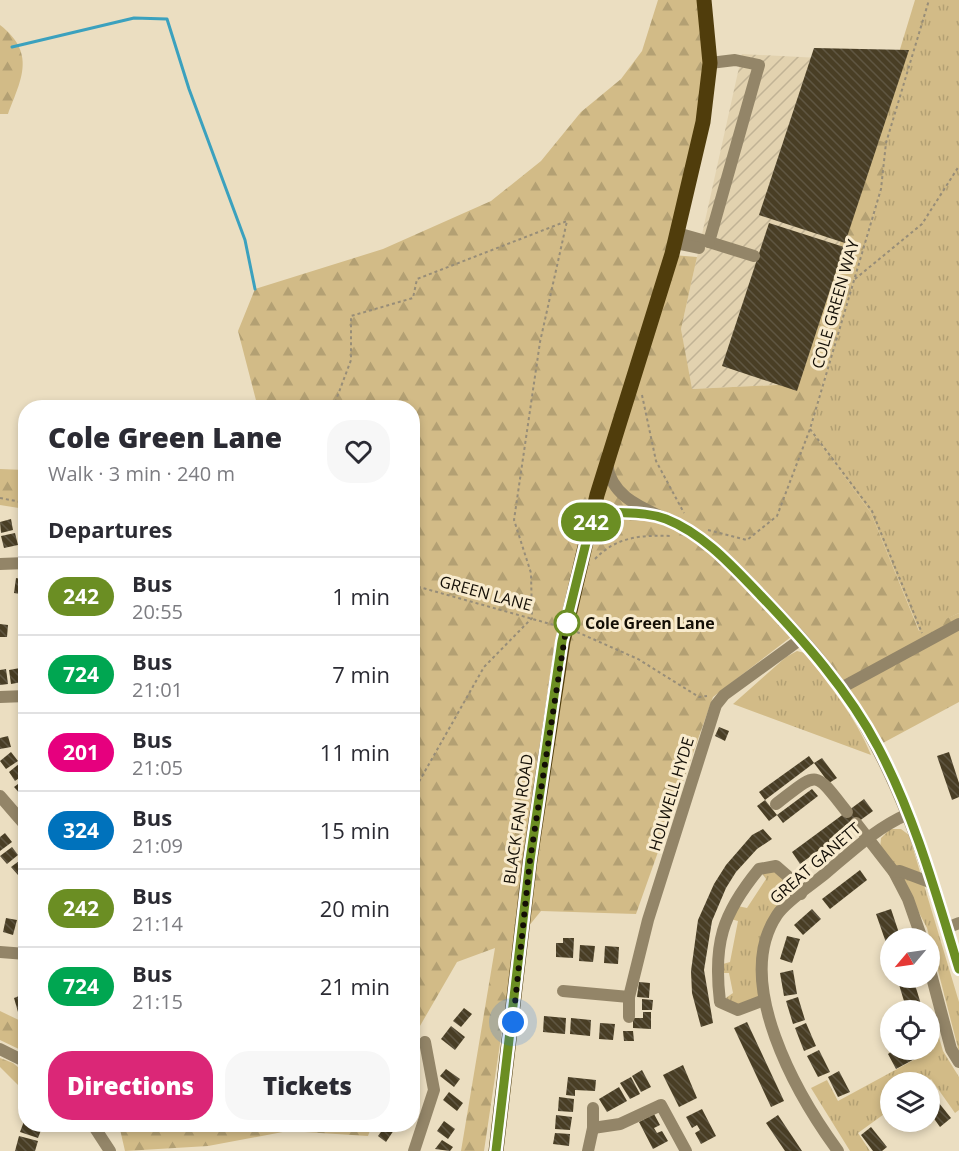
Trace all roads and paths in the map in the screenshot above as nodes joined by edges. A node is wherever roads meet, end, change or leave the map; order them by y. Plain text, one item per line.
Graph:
1 (704, 0) edge
2 (929, 0) edge
3 (710, 63) junction
4 (959, 166) edge
5 (676, 238) junction
6 (704, 245) junction
7 (754, 256) dead end
8 (855, 279) junction
9 (641, 386) dead end
10 (336, 400) edge
11 (810, 429) junction
12 (607, 464) junction
13 (0, 498) edge
14 (18, 501) edge
15 (595, 503) junction
16 (686, 518) dead end
17 (666, 519) junction
18 (705, 529) dead end
19 (673, 536) dead end
20 (18, 563) edge
21 (0, 564) edge
22 (588, 567) dead end
23 (420, 587) edge
24 (532, 618) junction
25 (554, 624) dead end
26 (959, 624) edge
27 (571, 630) dead end
28 (801, 639) junction
29 (925, 641) junction
30 (841, 688) junction
31 (724, 695) junction
32 (18, 696) edge
33 (0, 697) edge
34 (420, 780) edge
35 (0, 796) edge
36 (776, 804) dead end
37 (847, 812) dead end
38 (908, 814) junction
39 (18, 817) edge
40 (856, 823) dead end
41 (867, 838) junction
42 (894, 872) junction
43 (932, 883) junction
44 (801, 894) junction
45 (959, 923) edge
46 (918, 928) edge
47 (946, 928) junction
48 (0, 952) edge
49 (18, 953) edge
50 (959, 969) edge
51 (935, 988) edge
52 (562, 991) dead end
53 (629, 997) junction
54 (764, 1000) junction
55 (629, 1017) dead end
56 (425, 1042) dead end
57 (0, 1049) edge
58 (18, 1058) edge
59 (959, 1062) edge
60 (593, 1108) dead end
61 (593, 1128) junction
62 (98, 1132) edge
63 (110, 1151) edge
64 (414, 1151) edge
65 (496, 1151) edge
66 (588, 1151) edge
67 (686, 1151) edge
68 (838, 1151) edge

1 - 3 main road
2 - 8 path, COLE GREEN WAY
3 - 5 main road
3 - 6 street
4 - 8 path
5 - 6 street
5 - 12 main road
6 - 7 street
8 - 11 path, COLE GREEN WAY
9 - 16 path
10 - 24 path
11 - 18 path, COLE GREEN WAY
11 - 29 path
12 - 15 main road
12 - 17 street
13 - 14 path
15 - 17 street
15 - 65 main road, BLACK FAN ROAD
17 - 28 street
19 - 22 path
20 - 21 street
23 - 24 path, GREEN LANE
24 - 25 path, GREEN LANE
24 - 34 path
26 - 29 street
27 - 31 path
28 - 30 street
28 - 31 street, HOLWELL HYDE
29 - 30 street
30 - 38 street
31 - 53 street, HOLWELL HYDE
32 - 33 street
35 - 39 street
36 - 37 street
38 - 41 street, GREAT GANETT
38 - 43 street
40 - 41 street
41 - 42 street
41 - 44 street, GREAT GANETT
42 - 43 street
42 - 46 street
43 - 47 street
44 - 54 street, GREAT GANETT
44 - 54 street
45 - 47 street
47 - 50 street
48 - 49 street
51 - 59 street
52 - 53 street
53 - 55 street, HOLWELL HYDE
54 - 68 street, GREAT GANETT
56 - 64 street
57 - 58 street
60 - 61 street
61 - 66 street
61 - 67 street
62 - 63 street

